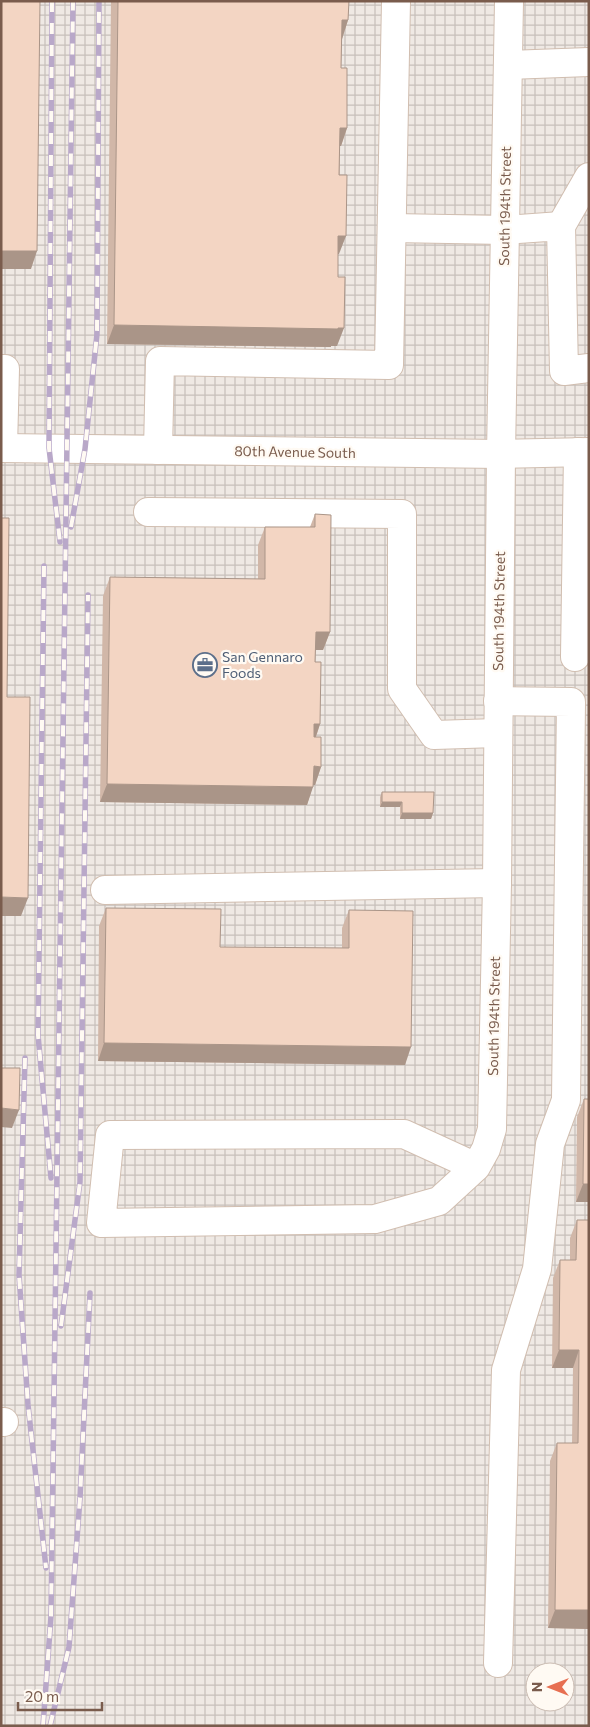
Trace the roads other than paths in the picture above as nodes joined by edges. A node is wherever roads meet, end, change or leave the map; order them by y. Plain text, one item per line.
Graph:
1 (396, 1) edge
2 (509, 1) edge
3 (589, 62) edge
4 (508, 65) junction
5 (589, 177) edge
6 (561, 226) junction
7 (392, 228) junction
8 (505, 230) junction
9 (1, 368) edge
10 (589, 368) edge
11 (2, 448) edge
12 (158, 450) junction
13 (584, 452) edge
14 (501, 454) junction
15 (148, 512) dead end
16 (583, 525) edge
17 (575, 657) dead end
18 (498, 701) junction
19 (497, 733) junction
20 (497, 883) junction
21 (105, 890) dead end
22 (476, 1167) junction
23 (498, 1663) dead end

1 - 7 street
2 - 4 street, South 194th Street
3 - 4 street
4 - 8 street, South 194th Street
5 - 6 street
6 - 8 street
6 - 10 street
7 - 8 street
7 - 12 street
8 - 14 street, South 194th Street
9 - 11 street
11 - 12 street, 80th Avenue South
12 - 14 street, 80th Avenue South
13 - 14 street, 80th Avenue South
13 - 16 street
14 - 18 street, South 194th Street
15 - 19 street
16 - 17 street
18 - 19 street, South 194th Street
18 - 23 street
19 - 20 street, South 194th Street
20 - 21 street
20 - 22 street, South 194th Street
22 - 22 street, South 194th Street

